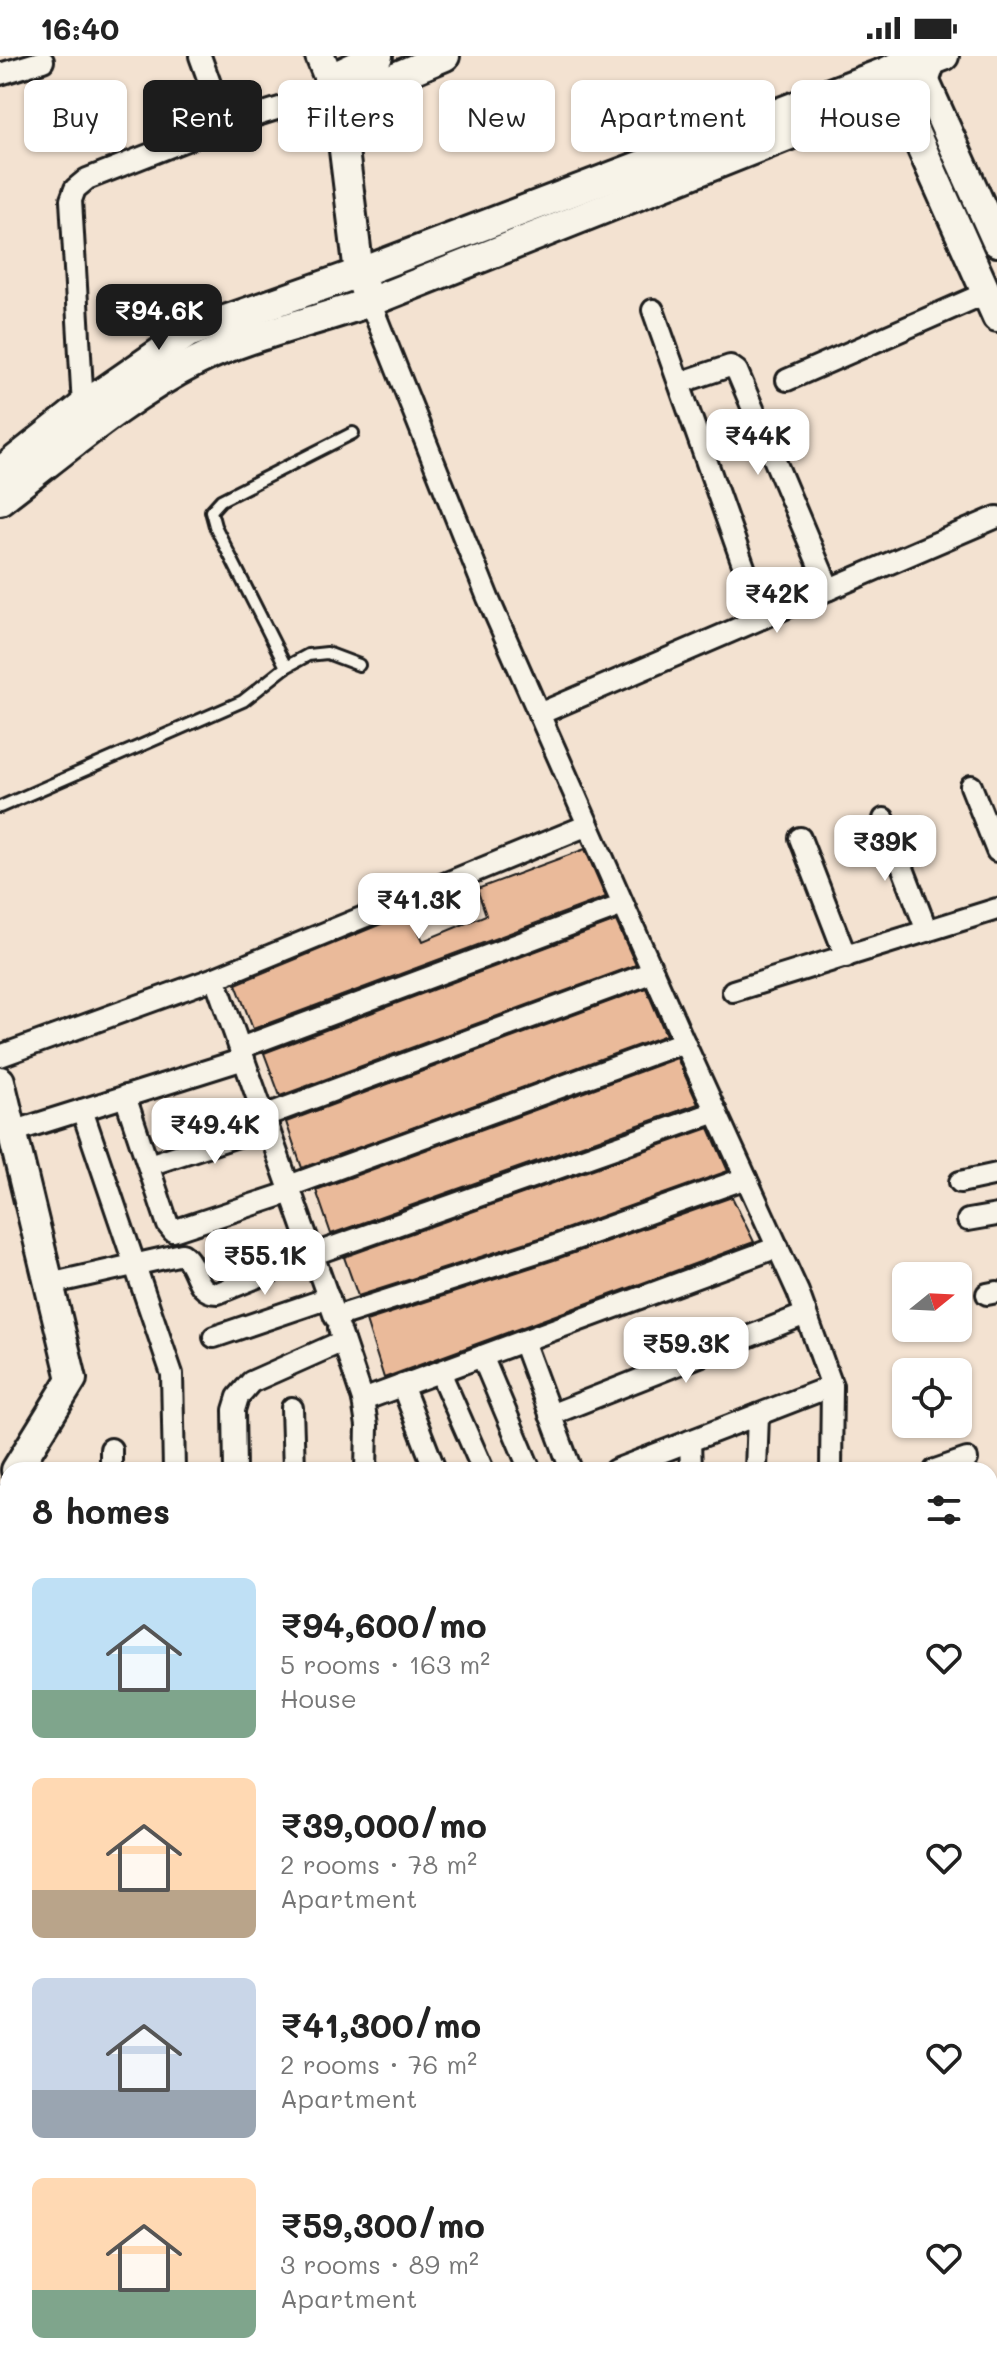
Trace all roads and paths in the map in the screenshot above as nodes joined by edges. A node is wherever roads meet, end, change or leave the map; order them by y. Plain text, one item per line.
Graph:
1 (200, 56) edge
2 (378, 56) edge
3 (445, 56) edge
4 (43, 61) dead end
5 (926, 62) edge
6 (889, 73) edge
7 (0, 74) edge
8 (209, 80) edge
9 (331, 80) edge
10 (338, 80) edge
11 (156, 152) edge
12 (337, 152) edge
13 (997, 242) edge
14 (359, 273) junction
15 (370, 302) junction
16 (992, 305) edge
17 (653, 310) dead end
18 (787, 380) dead end
19 (679, 383) junction
20 (83, 406) junction
21 (353, 433) dead end
22 (0, 472) edge
23 (0, 500) edge
24 (997, 517) edge
25 (829, 589) junction
26 (762, 618) junction
27 (359, 665) dead end
28 (286, 667) junction
29 (539, 714) junction
30 (971, 786) dead end
31 (0, 807) edge
32 (884, 819) dead end
33 (588, 825) junction
34 (800, 838) dead end
35 (997, 851) edge
36 (623, 905) junction
37 (997, 909) edge
38 (927, 931) junction
39 (846, 957) junction
40 (653, 972) junction
41 (215, 978) junction
42 (733, 991) dead end
43 (684, 1042) junction
44 (242, 1053) junction
45 (0, 1056) edge
46 (0, 1081) edge
47 (125, 1096) junction
48 (82, 1110) junction
49 (716, 1112) junction
50 (266, 1121) junction
51 (12, 1132) junction
52 (149, 1165) junction
53 (997, 1174) edge
54 (746, 1178) junction
55 (960, 1182) dead end
56 (290, 1189) junction
57 (997, 1215) edge
58 (968, 1220) dead end
59 (778, 1247) junction
60 (314, 1254) junction
61 (134, 1267) junction
62 (49, 1284) junction
63 (332, 1308) junction
64 (806, 1314) junction
65 (214, 1337) dead end
66 (343, 1341) junction
67 (523, 1341) junction
68 (482, 1356) junction
69 (440, 1372) junction
70 (402, 1385) junction
71 (832, 1386) junction
72 (363, 1400) junction
73 (292, 1408) dead end
74 (550, 1415) junction
75 (758, 1415) junction
76 (690, 1441) junction
77 (111, 1449) dead end
78 (967, 1459) dead end
79 (21, 1462) edge
80 (111, 1462) edge
81 (174, 1462) edge
82 (235, 1462) edge
83 (294, 1462) edge
84 (366, 1462) edge
85 (432, 1462) edge
86 (479, 1462) edge
87 (527, 1462) edge
88 (568, 1462) edge
89 (639, 1462) edge
90 (691, 1462) edge
91 (756, 1462) edge
92 (831, 1462) edge
93 (958, 1462) edge

1 - 8 street
2 - 9 street
3 - 10 street
4 - 7 street
5 - 6 street
5 - 13 street
6 - 14 street
6 - 15 street
6 - 16 street
11 - 20 street
12 - 14 street
14 - 15 street
14 - 20 street
15 - 23 street
15 - 29 street
16 - 18 street
17 - 19 street
19 - 25 street
19 - 26 street
20 - 22 street
21 - 28 lane
24 - 25 street
25 - 26 street
26 - 29 street
27 - 28 lane
28 - 31 lane
29 - 33 street
30 - 35 street
32 - 38 street
33 - 36 street
33 - 41 street
34 - 39 street
36 - 40 street
36 - 44 street
37 - 38 street
38 - 39 street
39 - 42 street
40 - 43 street
40 - 50 street
41 - 44 street
41 - 45 street
43 - 49 street
43 - 56 street
44 - 47 street
44 - 50 street
46 - 51 street
47 - 48 street
47 - 52 street
48 - 51 street
48 - 61 street
49 - 54 street
49 - 60 street
50 - 52 street
50 - 56 street
51 - 62 street
52 - 56 street
53 - 55 street
54 - 59 street
54 - 63 street
56 - 60 street
57 - 58 street
59 - 64 street
59 - 67 street
60 - 61 street
60 - 63 street
61 - 62 street
61 - 81 street
62 - 79 street
63 - 65 street
63 - 66 street
64 - 71 street
64 - 74 street
66 - 72 street
66 - 82 street
67 - 68 street
67 - 74 street
68 - 69 street
68 - 87 street
69 - 70 street
69 - 86 street
70 - 72 street
70 - 85 street
71 - 75 street
71 - 92 street
72 - 84 street
73 - 83 street
74 - 88 street
75 - 76 street
75 - 91 street
76 - 89 street
76 - 90 street
77 - 80 street
78 - 93 street

